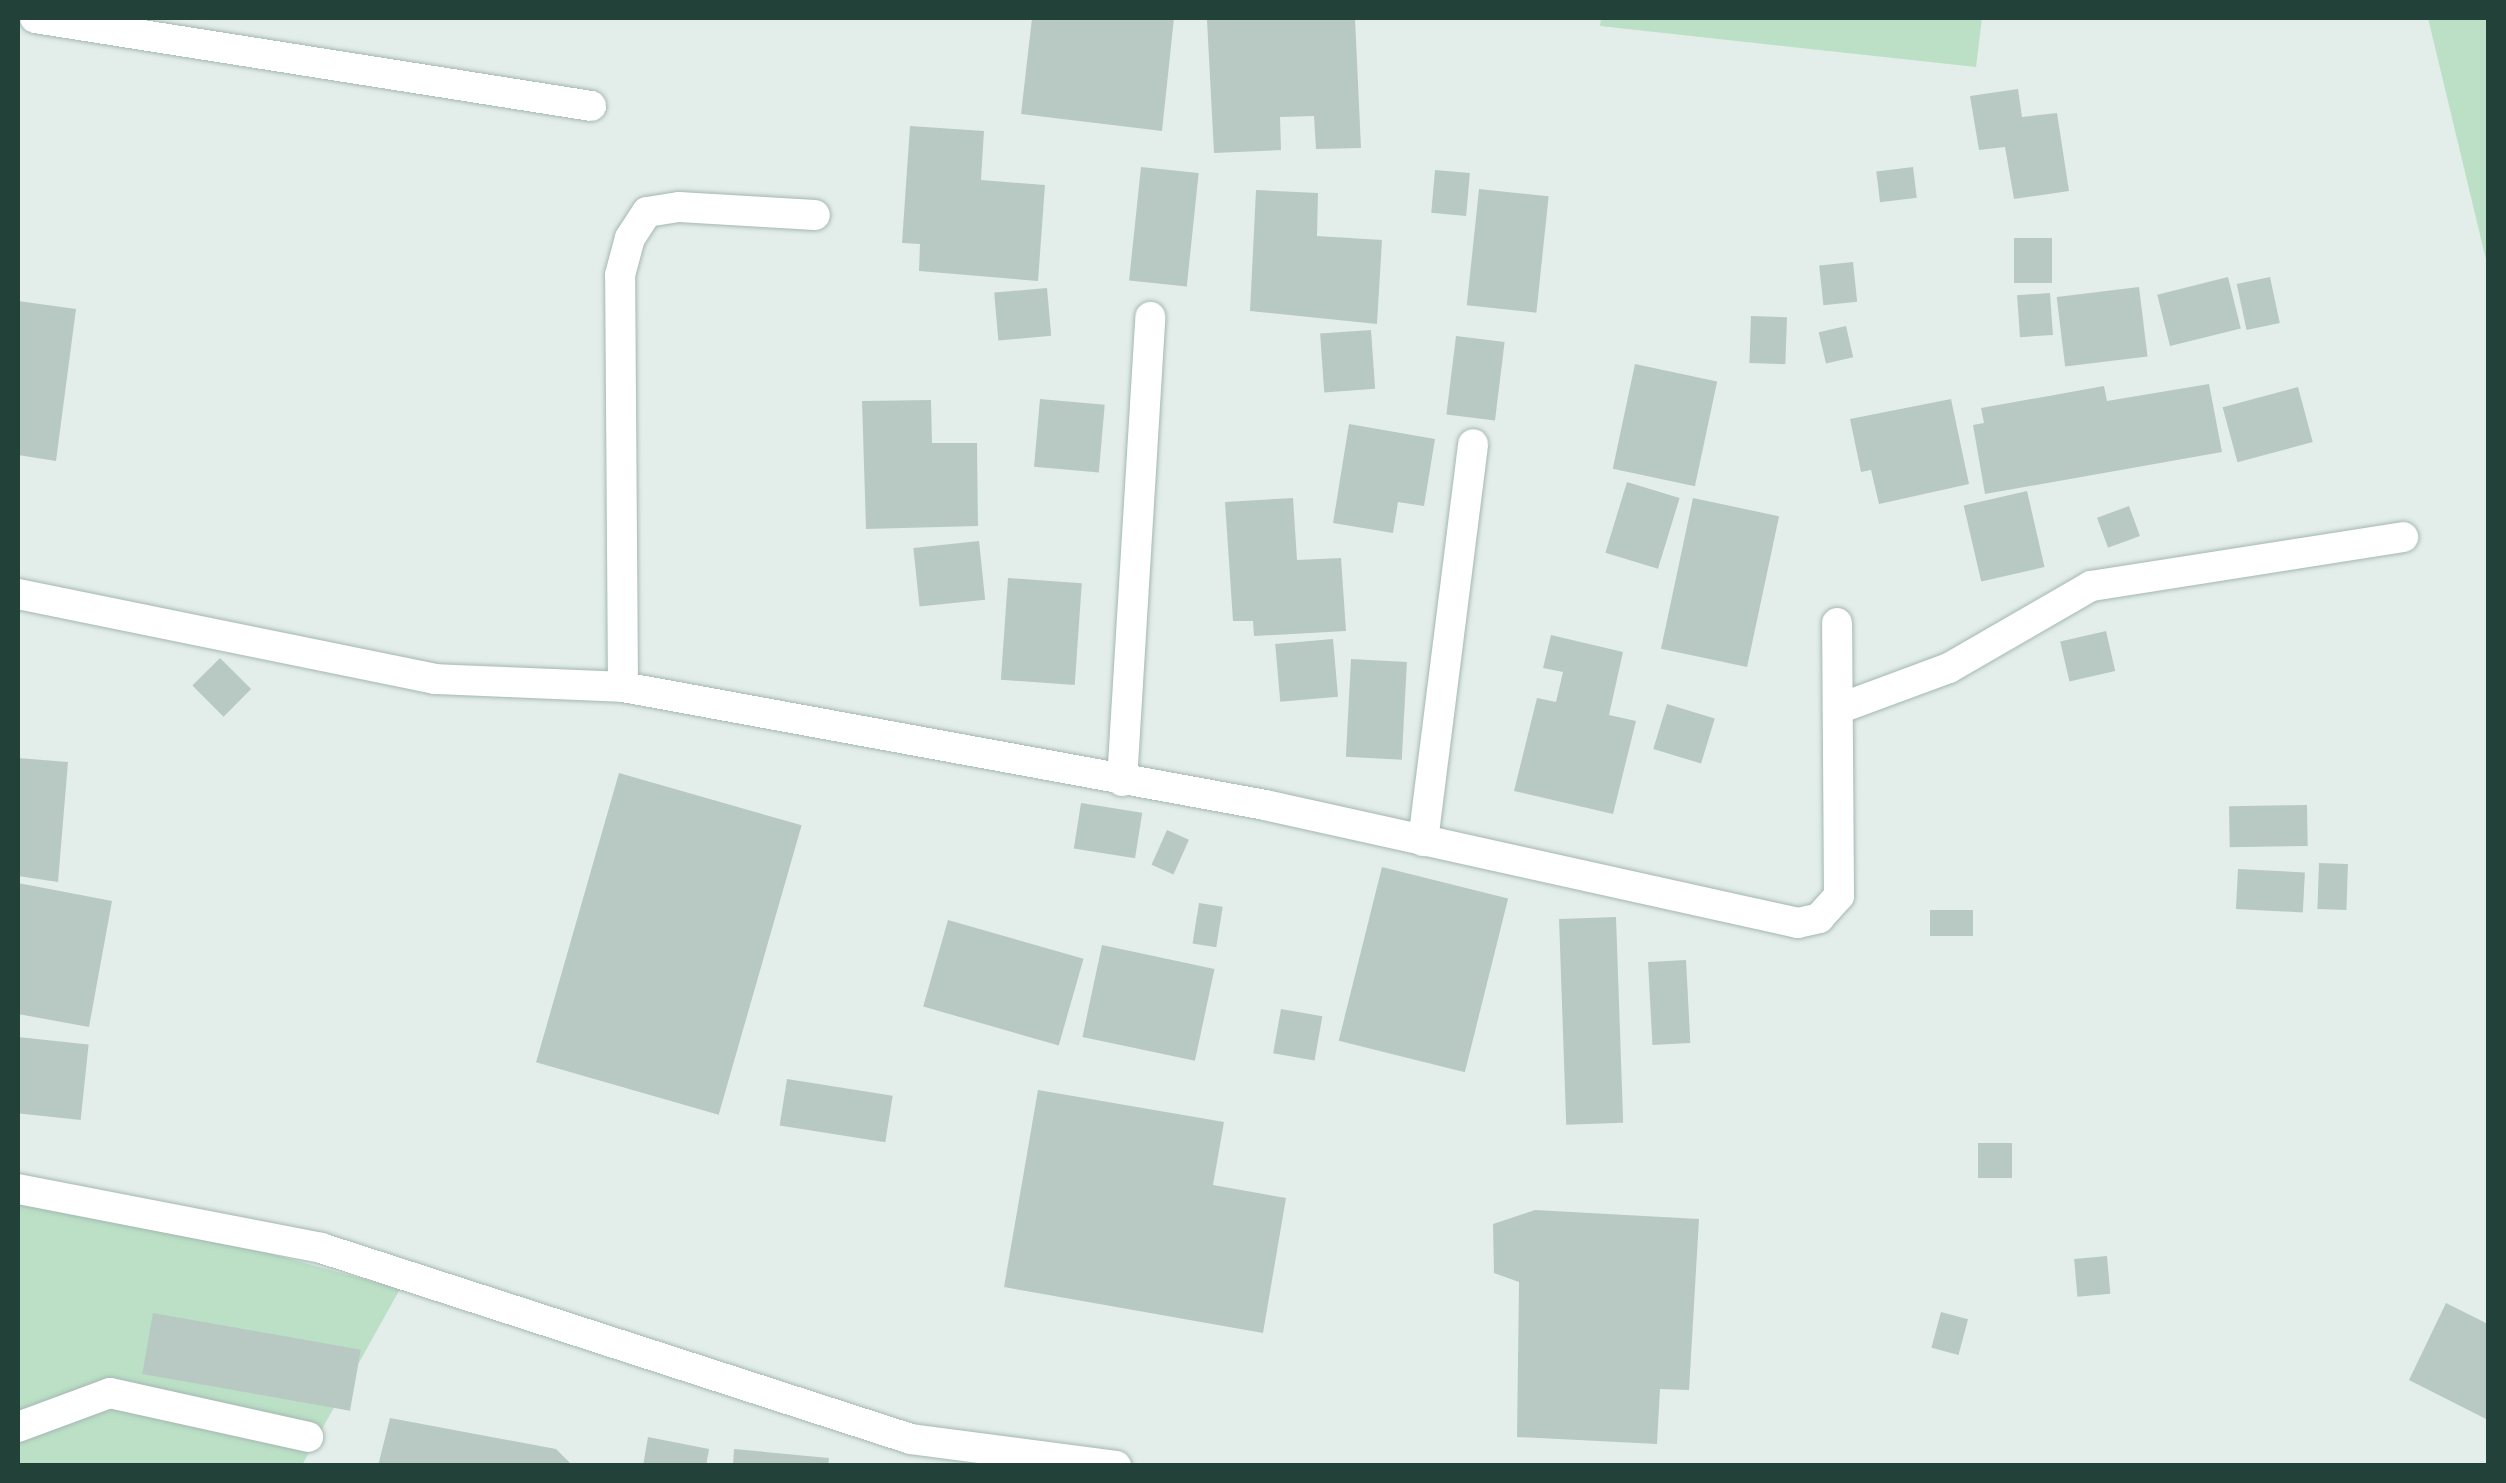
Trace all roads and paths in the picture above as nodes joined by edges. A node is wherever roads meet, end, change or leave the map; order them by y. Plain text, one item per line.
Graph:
1 (35, 18) edge
2 (590, 106) dead end
3 (815, 215) dead end
4 (1150, 317) dead end
5 (1473, 444) dead end
6 (2403, 538) dead end
7 (18, 594) edge
8 (1836, 624) dead end
9 (623, 688) junction
10 (1838, 710) junction
11 (1122, 781) junction
12 (1424, 840) junction
13 (18, 1189) edge
14 (18, 1427) edge
15 (308, 1437) dead end
16 (911, 1439) junction
17 (945, 1466) edge
18 (1116, 1466) edge

1 - 2 street
3 - 9 street
4 - 11 street
5 - 12 street
6 - 10 street
7 - 9 street
8 - 10 street
9 - 11 street
10 - 12 street
11 - 12 street
13 - 16 street
14 - 15 street
16 - 17 street
16 - 18 street

